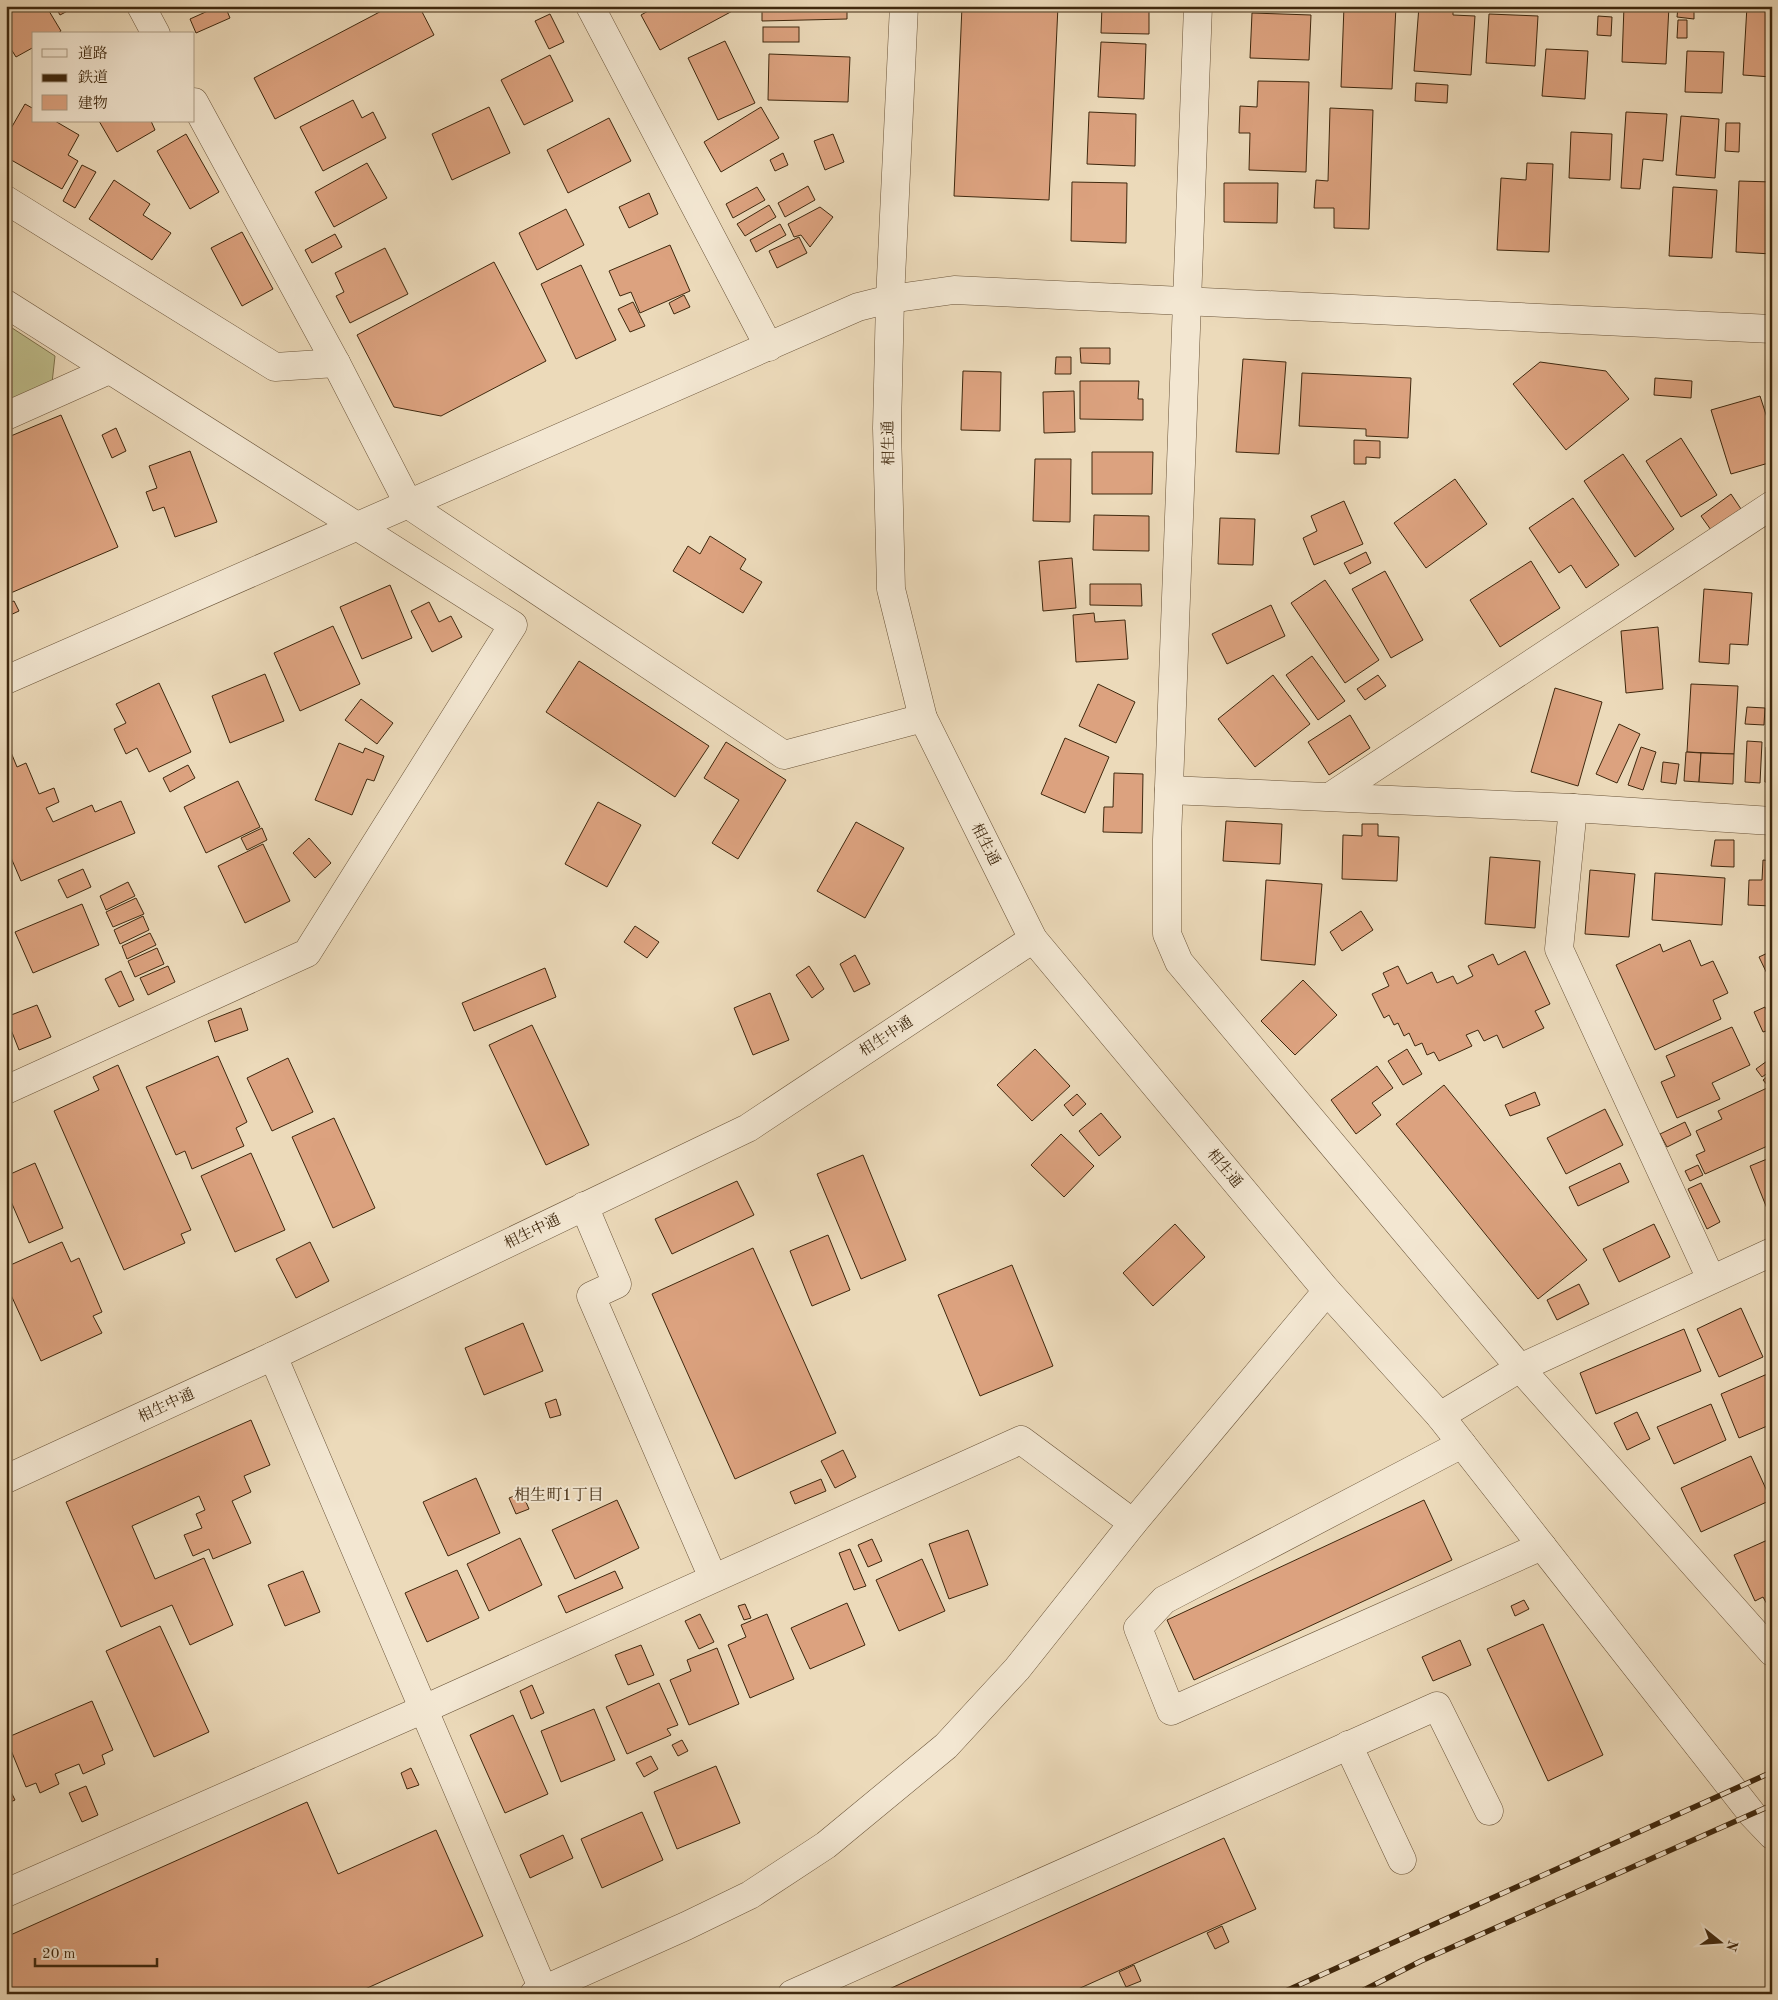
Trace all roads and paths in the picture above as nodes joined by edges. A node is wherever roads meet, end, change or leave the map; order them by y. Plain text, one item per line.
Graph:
1 (141, 6) edge
2 (590, 6) edge
3 (904, 6) edge
4 (1198, 6) edge
5 (155, 32) edge
6 (195, 104) edge
7 (6, 200) edge
8 (890, 298) junction
9 (1187, 302) junction
10 (6, 304) edge
11 (1772, 329) edge
12 (769, 347) junction
13 (336, 363) junction
14 (109, 370) junction
15 (6, 416) edge
16 (409, 505) junction
17 (1772, 505) edge
18 (359, 528) junction
19 (6, 680) edge
20 (923, 718) junction
21 (1169, 790) junction
22 (1331, 796) junction
23 (1573, 808) junction
24 (1772, 821) edge
25 (1033, 940) junction
26 (6, 1090) edge
27 (584, 1206) junction
28 (1772, 1252) edge
29 (1711, 1279) junction
30 (1327, 1291) junction
31 (272, 1356) junction
32 (1520, 1368) junction
33 (1440, 1416) junction
34 (1462, 1444) junction
35 (6, 1479) edge
36 (1133, 1523) junction
37 (1542, 1546) junction
38 (714, 1578) junction
39 (1772, 1652) edge
40 (424, 1709) junction
41 (1348, 1745) junction
42 (1489, 1811) dead end
43 (1772, 1835) edge
44 (1402, 1860) dead end
45 (6, 1893) edge
46 (541, 1992) edge
47 (792, 1994) edge

1 - 5 street
2 - 12 street
3 - 8 street, 相生通
4 - 9 street
6 - 13 street
7 - 13 street
8 - 9 street
8 - 12 street
8 - 20 street, 相生通
9 - 11 street
9 - 21 street
10 - 14 street
12 - 16 street
13 - 16 street
14 - 15 street
14 - 18 street
16 - 18 street
16 - 20 street
17 - 22 street
18 - 19 street
18 - 26 street
20 - 25 street, 相生通
21 - 22 street
21 - 32 street
22 - 23 street
23 - 24 street
23 - 29 street
25 - 27 street, 相生中通
25 - 30 street, 相生通
27 - 31 street, 相生中通
27 - 38 street
28 - 29 street
29 - 32 street
30 - 33 street, 相生通
30 - 36 street
31 - 35 street, 相生中通
31 - 40 street
32 - 33 street
32 - 39 street
33 - 34 street, 相生通
34 - 37 street, 相生通
34 - 37 street
36 - 38 street
36 - 46 street
37 - 43 street, 相生通
38 - 40 street
40 - 45 street
40 - 46 street
41 - 42 street
41 - 44 street
41 - 47 street

